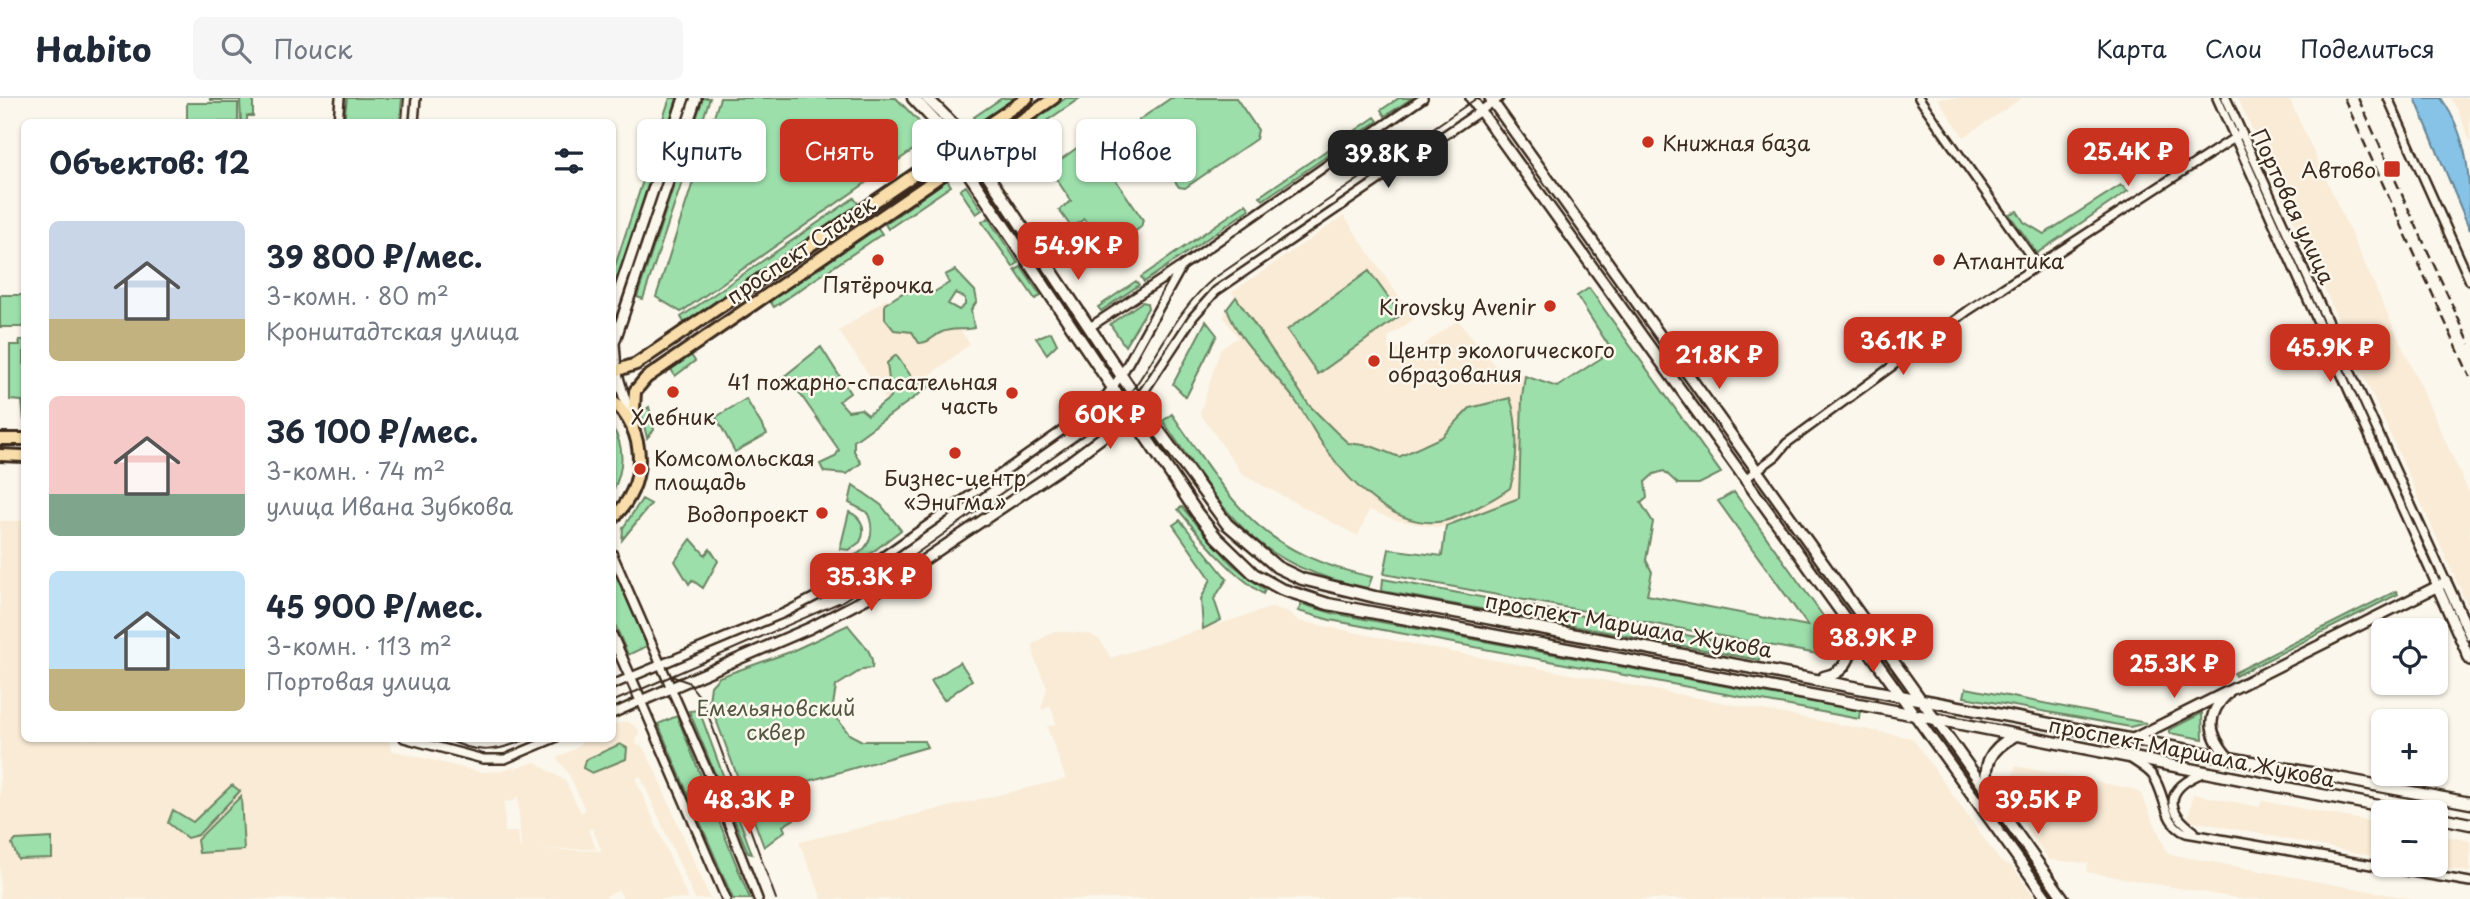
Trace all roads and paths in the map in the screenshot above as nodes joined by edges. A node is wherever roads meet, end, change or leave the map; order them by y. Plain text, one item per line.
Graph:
1 (340, 98) edge
2 (416, 98) edge
3 (684, 98) edge
4 (696, 98) edge
5 (913, 98) edge
6 (927, 98) edge
7 (1027, 98) edge
8 (1054, 98) edge
9 (1423, 98) edge
10 (1471, 98) edge
11 (1919, 98) edge
12 (2217, 98) edge
13 (2226, 98) edge
14 (2388, 98) edge
15 (1494, 99) edge
16 (1480, 110) junction
17 (338, 119) edge
18 (414, 119) edge
19 (933, 119) edge
20 (942, 119) edge
21 (996, 119) edge
22 (1024, 119) edge
23 (2238, 135) junction
24 (912, 177) edge
25 (932, 182) edge
26 (982, 182) edge
27 (984, 182) edge
28 (2037, 265) junction
29 (1182, 266) junction
30 (2470, 281) edge
31 (616, 300) edge
32 (1090, 327) junction
33 (616, 337) edge
34 (616, 371) edge
35 (1122, 374) junction
36 (616, 378) edge
37 (1113, 388) junction
38 (1139, 401) junction
39 (616, 405) edge
40 (1129, 414) junction
41 (633, 427) junction
42 (0, 439) edge
43 (21, 439) edge
44 (0, 455) edge
45 (21, 456) edge
46 (1757, 470) junction
47 (1745, 479) junction
48 (616, 514) edge
49 (616, 562) edge
50 (2441, 584) junction
51 (1850, 624) junction
52 (2470, 635) edge
53 (616, 645) edge
54 (2470, 660) edge
55 (661, 664) junction
56 (630, 677) junction
57 (1820, 678) junction
58 (616, 683) edge
59 (671, 688) junction
60 (2230, 692) junction
61 (1900, 694) junction
62 (1920, 698) junction
63 (641, 701) junction
64 (616, 712) edge
65 (1915, 715) junction
66 (1936, 720) junction
67 (2014, 736) junction
68 (2131, 740) junction
69 (419, 742) edge
70 (545, 742) edge
71 (2228, 757) junction
72 (2131, 759) junction
73 (2203, 774) junction
74 (1987, 791) junction
75 (2470, 803) edge
76 (2371, 805) edge
77 (2448, 819) edge
78 (2470, 824) edge
79 (2195, 832) junction
80 (2470, 882) edge
81 (726, 899) edge
82 (758, 899) edge
83 (2047, 899) edge
84 (2064, 899) edge

1 - 17 street
2 - 18 street
3 - 31 street
4 - 33 street
5 - 19 main road
6 - 20 main road
7 - 21 main road, проспект Стачек
8 - 22 main road, проспект Стачек
9 - 29 street
10 - 16 street
11 - 28 street
12 - 23 street, Портовая улица
13 - 23 street, Портовая улица
14 - 30 street
15 - 16 street
15 - 46 street
16 - 38 street
16 - 47 street
23 - 28 street
23 - 50 street, Портовая улица
24 - 34 main road, проспект Стачек
25 - 41 main road, проспект Стачек
26 - 37 main road, проспект Маршала Жукова
27 - 32 main road, проспект Маршала Жукова
28 - 46 street
29 - 32 street
29 - 35 street
32 - 35 main road, проспект Маршала Жукова
35 - 37 street
35 - 38 main road, проспект Маршала Жукова
36 - 41 street
37 - 40 main road, проспект Маршала Жукова
37 - 55 street
38 - 40 street
38 - 57 main road, проспект Маршала Жукова
39 - 41 main road
40 - 59 street
40 - 65 main road, проспект Маршала Жукова
41 - 48 main road
42 - 43 main road
44 - 45 main road
46 - 47 street
46 - 62 street
47 - 51 street
49 - 55 street
50 - 52 street, Портовая улица
50 - 54 street, Портовая улица
50 - 60 street
51 - 57 main road
51 - 61 street
53 - 56 street
55 - 56 street
55 - 59 street
56 - 58 street
56 - 63 street
57 - 61 main road, проспект Маршала Жукова
59 - 63 street
59 - 82 street
60 - 68 street
60 - 71 street
61 - 62 main road, проспект Маршала Жукова
61 - 65 street
62 - 66 street
62 - 68 main road, проспект Маршала Жукова
63 - 64 street
63 - 81 street
65 - 66 main road, проспект Маршала Жукова
65 - 83 street
66 - 67 main road, проспект Маршала Жукова
66 - 74 street
67 - 72 main road, проспект Маршала Жукова
67 - 74 main road
68 - 71 main road, проспект Маршала Жукова
69 - 70 street
71 - 75 main road, проспект Маршала Жукова
72 - 73 main road, проспект Маршала Жукова
72 - 79 street
73 - 76 main road, проспект Маршала Жукова
73 - 79 street
74 - 84 street
77 - 78 main road
79 - 80 street

